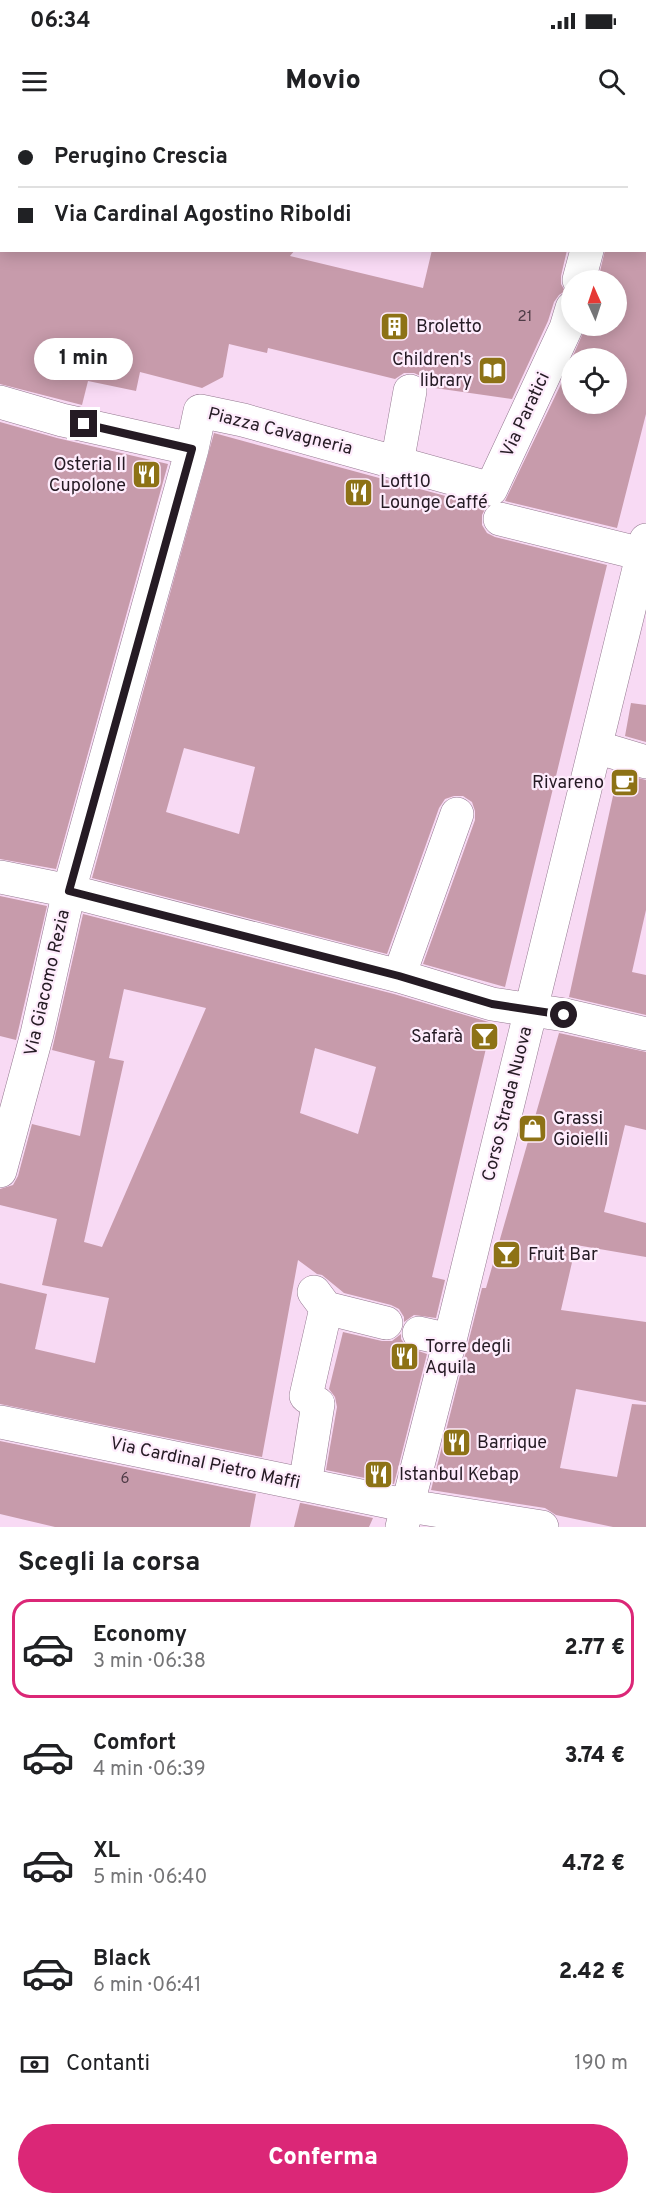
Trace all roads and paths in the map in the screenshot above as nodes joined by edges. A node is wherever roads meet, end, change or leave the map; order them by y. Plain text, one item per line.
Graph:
1 (586, 252) edge
2 (582, 270) edge
3 (563, 336) edge
4 (410, 391) dead end
5 (0, 402) edge
6 (192, 449) junction
7 (397, 463) junction
8 (496, 504) junction
9 (645, 550) edge
10 (596, 747) junction
11 (646, 762) edge
12 (457, 814) dead end
13 (0, 877) edge
14 (69, 891) junction
15 (399, 976) junction
16 (531, 1010) junction
17 (646, 1034) edge
18 (0, 1171) edge
19 (386, 1323) dead end
20 (0, 1422) edge
21 (305, 1485) junction
22 (406, 1517) edge
23 (542, 1527) edge

1 - 2 street
3 - 8 street, Via Paratici
4 - 7 street
5 - 6 street
6 - 7 street, Piazza Cavagneria
6 - 14 street, Via Giacomo Rezia
7 - 8 street, Piazza Cavagneria
8 - 9 street, Piazza Cavagneria
9 - 10 street, Corso Strada Nuova
10 - 11 street
10 - 16 street, Corso Strada Nuova
12 - 15 street
13 - 14 street
14 - 15 street
14 - 18 street, Via Giacomo Rezia
15 - 16 street
16 - 17 street
16 - 22 street, Corso Strada Nuova
19 - 21 street
20 - 21 street, Via Cardinal Pietro Maffi
21 - 22 street, Via Cardinal Pietro Maffi
22 - 23 street, Via Cardinal Pietro Maffi

